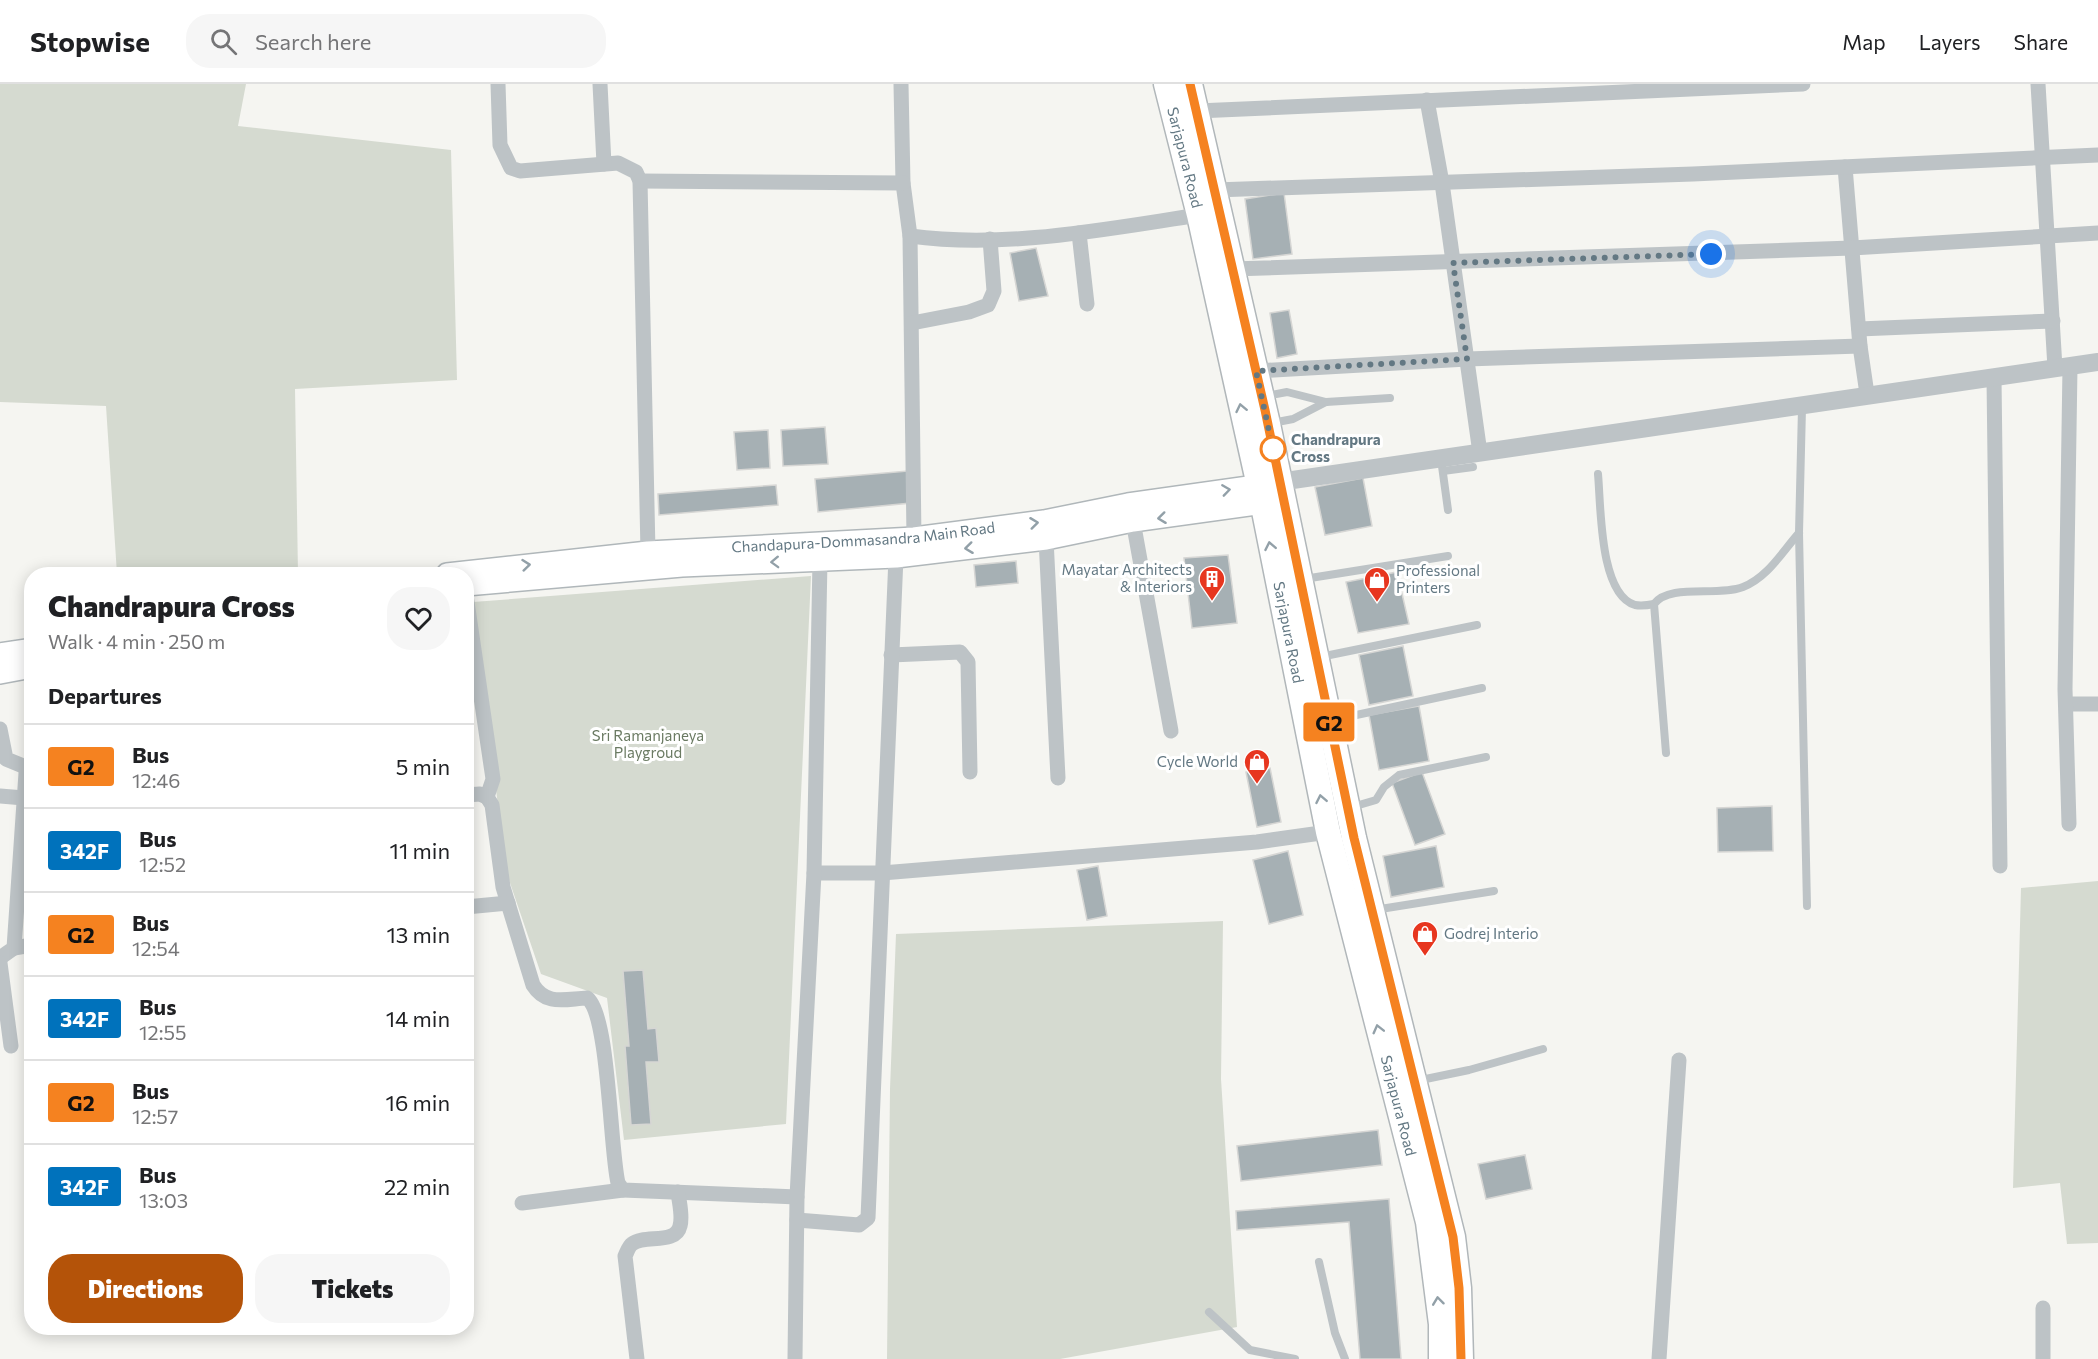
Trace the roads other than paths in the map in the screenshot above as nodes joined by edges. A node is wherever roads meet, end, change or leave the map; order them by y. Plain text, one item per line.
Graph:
1 (498, 84) edge
2 (600, 84) edge
3 (901, 84) edge
4 (1166, 84) edge
5 (1190, 84) edge
6 (1803, 84) edge
7 (2038, 84) edge
8 (1427, 100) junction
9 (1197, 111) junction
10 (2098, 155) edge
11 (2042, 158) junction
12 (604, 164) junction
13 (1845, 167) junction
14 (640, 181) junction
15 (903, 183) junction
16 (1442, 183) junction
17 (1215, 190) junction
18 (1199, 215) junction
19 (2098, 232) edge
20 (1080, 233) junction
21 (2047, 234) junction
22 (910, 236) junction
23 (990, 239) junction
24 (1852, 248) junction
25 (1453, 263) junction
26 (1232, 269) junction
27 (1087, 304) dead end
28 (2053, 321) junction
29 (912, 324) junction
30 (1859, 329) junction
31 (1860, 346) junction
32 (1467, 359) junction
33 (2098, 362) edge
34 (2062, 368) junction
35 (1256, 371) junction
36 (1994, 378) junction
37 (1867, 394) junction
38 (1262, 396) junction
39 (1390, 398) dead end
40 (1326, 402) junction
41 (1802, 408) junction
42 (1268, 424) junction
43 (1476, 460) junction
44 (1442, 465) junction
45 (1598, 474) dead end
46 (1271, 493) junction
47 (1448, 510) dead end
48 (1133, 521) junction
49 (1799, 532) junction
50 (914, 538) junction
51 (1046, 539) junction
52 (648, 552) junction
53 (1448, 556) dead end
54 (896, 557) junction
55 (820, 560) junction
56 (474, 575) edge
57 (474, 576) edge
58 (1299, 580) junction
59 (1654, 604) junction
60 (1477, 626) dead end
61 (24, 650) edge
62 (474, 650) edge
63 (0, 654) edge
64 (891, 655) junction
65 (1315, 658) junction
66 (24, 668) edge
67 (0, 673) edge
68 (1482, 688) dead end
69 (2066, 704) junction
70 (2098, 704) edge
71 (1329, 721) junction
72 (0, 729) edge
73 (1171, 731) dead end
74 (1666, 753) dead end
75 (1486, 757) dead end
76 (24, 765) edge
77 (970, 772) dead end
78 (1058, 778) dead end
79 (474, 794) edge
80 (0, 796) edge
81 (487, 797) junction
82 (24, 798) joint
83 (1348, 809) junction
84 (2069, 824) dead end
85 (1328, 832) junction
86 (2000, 866) dead end
87 (814, 873) junction
88 (882, 873) junction
89 (1494, 891) dead end
90 (508, 903) junction
91 (474, 906) edge
92 (1807, 906) dead end
93 (1373, 910) junction
94 (24, 946) edge
95 (14, 948) junction
96 (0, 958) edge
97 (0, 963) edge
98 (11, 1046) dead end
99 (1543, 1049) dead end
100 (1679, 1060) dead end
101 (1415, 1082) junction
102 (623, 1190) junction
103 (678, 1192) junction
104 (797, 1197) junction
105 (522, 1203) dead end
106 (797, 1220) junction
107 (1319, 1262) dead end
108 (2043, 1308) dead end
109 (1209, 1312) dead end
110 (637, 1359) edge
111 (795, 1359) edge
112 (1294, 1359) edge
113 (1345, 1359) edge
114 (1441, 1359) edge
115 (1461, 1359) edge
116 (1659, 1359) edge
117 (2043, 1359) edge

1 - 12 street
2 - 12 street
3 - 15 street
4 - 18 main road, Sarjapura Road
5 - 9 main road, Sarjapura Road
6 - 8 street
7 - 11 street
8 - 9 street
8 - 16 street
9 - 17 main road, Sarjapura Road
10 - 11 street
11 - 13 street
11 - 21 street
12 - 14 street
13 - 16 street
13 - 24 street
14 - 15 street
14 - 52 street
15 - 22 street
16 - 17 street
16 - 25 street
17 - 26 main road, Sarjapura Road
18 - 20 street
46 -> 18 main road, Sarjapura Road
19 - 21 street
20 - 23 street
20 - 27 street
21 - 24 street
21 - 28 street
22 - 23 street
22 - 29 street
23 - 29 street
24 - 25 street
24 - 30 street
25 - 26 street
25 - 32 street
26 - 35 main road, Sarjapura Road
28 - 30 street
28 - 34 street
29 - 50 street
30 - 31 street
31 - 32 street
31 - 37 street
32 - 35 street
32 - 43 street
33 - 34 street
34 - 36 street
34 - 69 street
35 - 38 main road, Sarjapura Road
36 - 37 street
36 - 86 street
37 - 41 street
38 - 40 lane
38 - 42 main road, Sarjapura Road
39 - 40 lane
40 - 42 lane
41 - 43 street
41 - 49 lane
42 - 46 main road, Sarjapura Road
43 - 44 street
44 - 46 street
44 - 47 lane
45 - 59 lane
46 -> 48 main road, Chandapura-Dommasandra Main Road
50 -> 46 main road, Chandapura-Dommasandra Main Road
46 - 58 main road, Sarjapura Road
85 -> 46 main road, Sarjapura Road
48 - 51 main road, Chandapura-Dommasandra Main Road
48 - 73 street
49 - 59 lane
49 - 92 lane
50 - 52 main road, Chandapura-Dommasandra Main Road
51 -> 54 main road, Chandapura-Dommasandra Main Road
51 - 78 street
56 -> 52 main road, Chandapura-Dommasandra Main Road
53 - 58 lane
54 - 55 main road, Chandapura-Dommasandra Main Road
54 - 64 street
55 -> 57 main road, Chandapura-Dommasandra Main Road
55 - 87 street
58 - 65 main road, Sarjapura Road
59 - 74 lane
60 - 65 lane
61 - 63 main road
62 - 81 street
64 - 77 street
64 - 88 street
65 - 71 main road, Sarjapura Road
66 - 67 main road
68 - 71 lane
69 - 70 street
69 - 84 street
71 - 83 main road, Sarjapura Road
72 - 76 street
75 - 83 lane
79 - 81 street
80 - 82 street
81 - 90 street
82 - 95 street
83 - 93 main road, Sarjapura Road
85 - 88 street
114 -> 85 main road, Sarjapura Road
87 - 88 street
87 - 104 street
88 - 106 street
89 - 93 lane
90 - 91 street
90 - 102 street
93 - 101 main road, Sarjapura Road
94 - 95 street
95 - 96 street
97 - 98 street
99 - 101 lane
100 - 116 street
101 - 115 main road, Sarjapura Road
102 - 103 street
102 - 105 street
103 - 104 street
103 - 110 street
104 - 106 street
106 - 111 street
107 - 113 lane
108 - 117 street
109 - 112 lane

